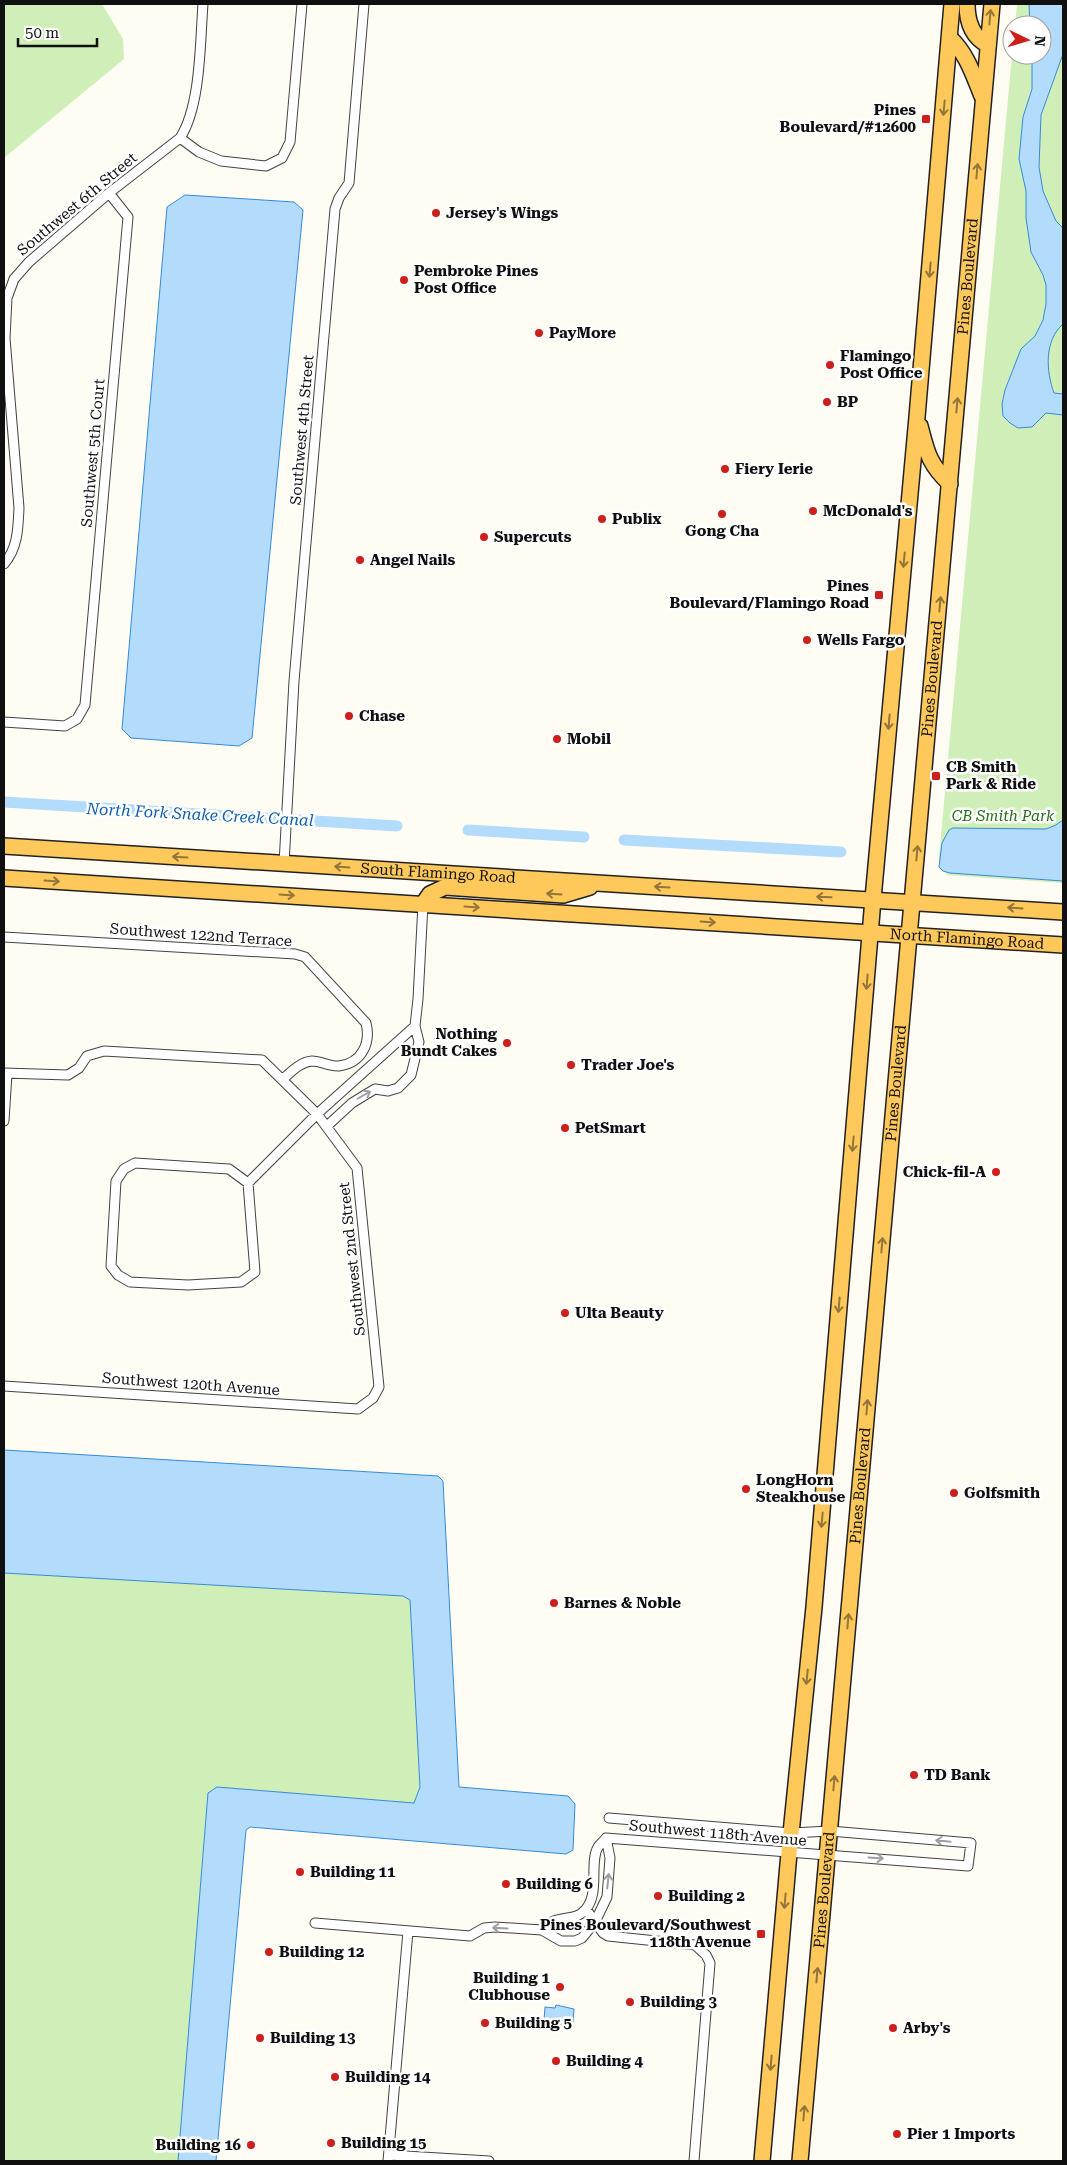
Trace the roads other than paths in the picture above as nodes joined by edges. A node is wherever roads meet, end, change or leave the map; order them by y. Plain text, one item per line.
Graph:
1 (194, 4) edge
2 (203, 4) edge
3 (302, 4) edge
4 (364, 4) edge
5 (952, 4) edge
6 (967, 4) edge
7 (992, 4) edge
8 (950, 38) junction
9 (988, 45) junction
10 (984, 99) junction
11 (180, 138) junction
12 (109, 193) junction
13 (917, 417) junction
14 (950, 484) junction
15 (7, 561) edge
16 (4, 722) edge
17 (4, 846) edge
18 (284, 864) junction
19 (4, 878) edge
20 (601, 884) junction
21 (873, 899) junction
22 (913, 902) junction
23 (423, 904) junction
24 (1063, 912) edge
25 (870, 933) junction
26 (910, 935) junction
27 (4, 937) edge
28 (1063, 944) edge
29 (415, 1026) junction
30 (6, 1074) edge
31 (283, 1079) junction
32 (317, 1114) junction
33 (4, 1121) edge
34 (327, 1126) junction
35 (248, 1183) junction
36 (4, 1386) edge
37 (373, 1398) joint
38 (609, 1818) dead end
39 (830, 1831) junction
40 (792, 1833) junction
41 (606, 1838) junction
42 (789, 1853) junction
43 (828, 1855) junction
44 (586, 1909) junction
45 (594, 1922) junction
46 (315, 1923) dead end
47 (542, 1930) junction
48 (408, 1931) junction
49 (389, 2158) edge
50 (489, 2161) edge
51 (694, 2161) edge
52 (762, 2161) edge
53 (800, 2161) edge

1 - 2 street
2 - 11 street, Southwest 6th Street
3 - 11 street
4 - 18 street, Southwest 4th Street
5 - 8 highway
6 - 9 highway
9 -> 7 highway, Pines Boulevard
8 - 10 highway
8 -> 13 highway
9 - 10 highway, Pines Boulevard
14 -> 10 highway, Pines Boulevard
11 - 12 street, Southwest 6th Street
12 - 15 street, Southwest 6th Street
12 - 16 street, Southwest 5th Court
13 - 14 highway
13 -> 21 highway
22 -> 14 highway, Pines Boulevard
18 -> 17 highway, South Flamingo Road
20 -> 18 highway, South Flamingo Road
19 -> 23 highway, South Flamingo Road
21 -> 20 highway, South Flamingo Road
20 -> 23 highway
21 - 22 highway
21 - 25 highway
24 -> 22 highway
22 - 26 highway, Pines Boulevard
23 -> 25 highway, South Flamingo Road
23 - 29 street
25 - 26 highway, North Flamingo Road
25 -> 40 highway
26 - 28 highway, North Flamingo Road
39 -> 26 highway, Pines Boulevard
27 - 31 street, Southwest 122nd Terrace
29 - 32 street
34 -> 29 street
30 - 31 street, Southwest 2nd Street
30 - 33 street
31 - 32 street, Southwest 2nd Street
32 - 34 street, Southwest 2nd Street
32 - 35 street
34 - 37 street, Southwest 2nd Street
35 - 35 street
36 - 37 street, Southwest 120th Avenue
38 - 40 street, Southwest 118th Avenue
39 - 40 street, Southwest 118th Avenue
39 - 43 highway, Pines Boulevard
43 -> 39 street, Southwest 118th Avenue
40 - 42 highway
41 - 42 street, Southwest 118th Avenue
41 - 44 street
45 -> 41 street
42 - 43 street, Southwest 118th Avenue
42 -> 52 highway
53 -> 43 highway, Pines Boulevard
44 - 45 street
44 - 47 street
45 - 47 street
45 - 51 street
46 - 48 street
47 -> 48 street
48 - 49 street
49 - 50 street

